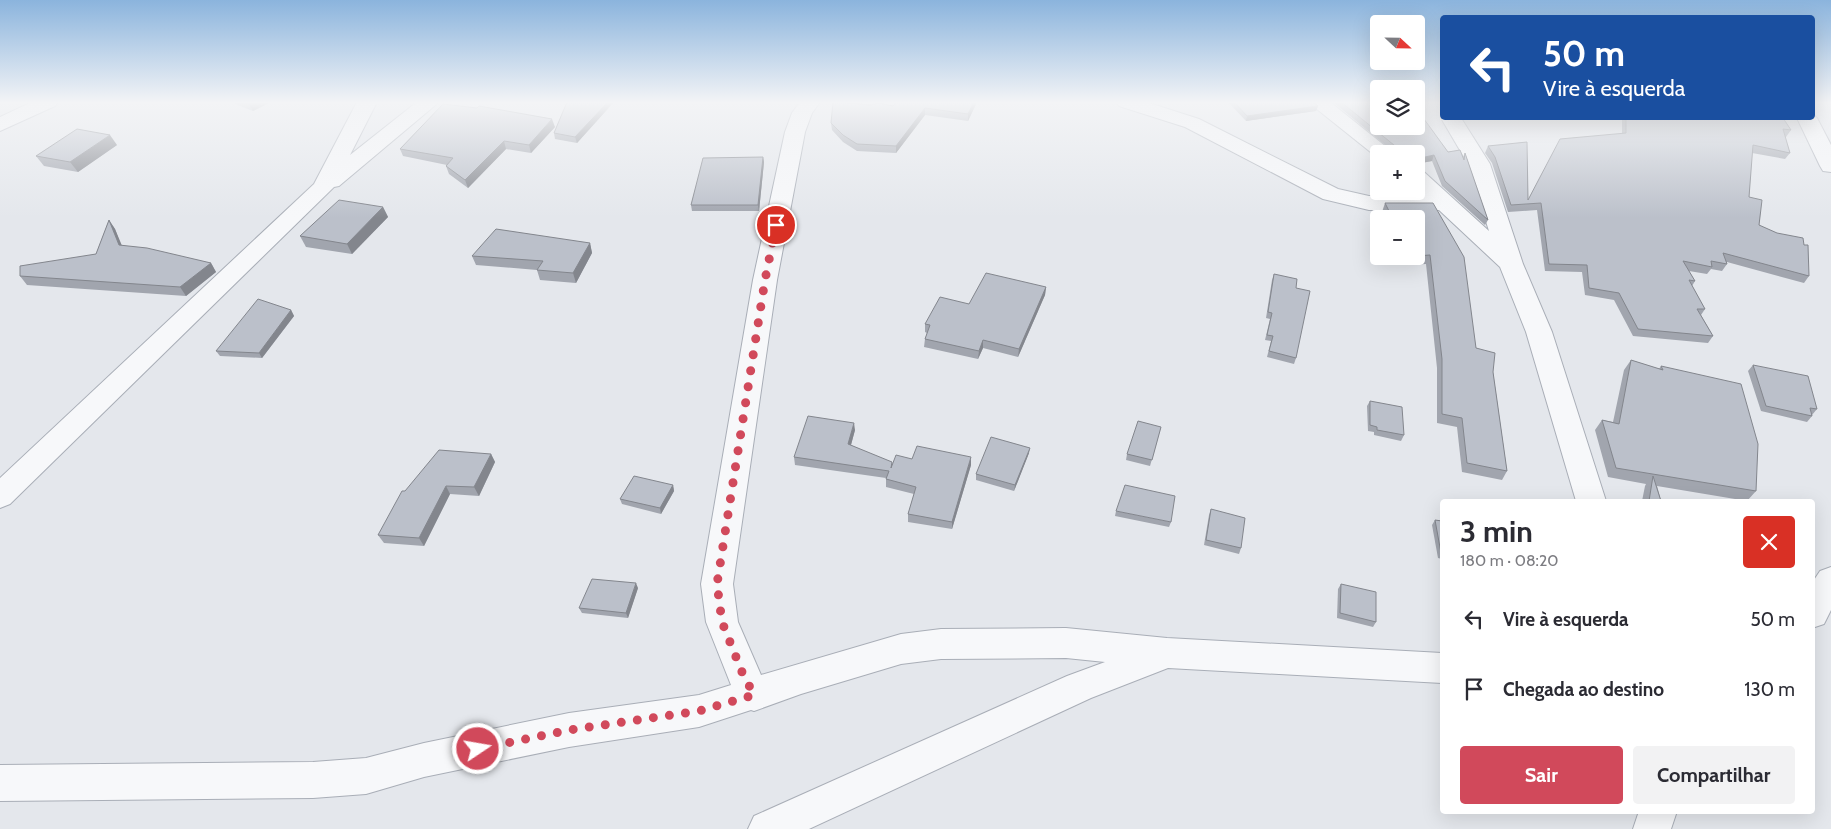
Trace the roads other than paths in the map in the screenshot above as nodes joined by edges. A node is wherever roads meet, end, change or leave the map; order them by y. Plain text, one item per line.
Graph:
1 (347, 141) edge
2 (381, 141) edge
3 (793, 141) edge
4 (1227, 141) edge
5 (1465, 141) edge
6 (1818, 141) edge
7 (1831, 166) edge
8 (1425, 184) edge
9 (323, 187) junction
10 (1445, 203) junction
11 (1511, 264) junction
12 (0, 496) edge
13 (1590, 499) edge
14 (1831, 580) edge
15 (1815, 609) edge
16 (1167, 653) junction
17 (1440, 668) edge
18 (754, 695) junction
19 (0, 783) edge
20 (1657, 814) edge
21 (767, 829) edge
22 (1652, 829) edge

1 - 9 street
2 - 9 street
3 - 18 street
4 - 10 street
5 - 11 street
6 - 7 street
8 - 10 street
9 - 12 street
10 - 11 street
11 - 13 street
14 - 15 street
16 - 17 street
16 - 18 street
16 - 21 street
18 - 19 street
20 - 22 street

